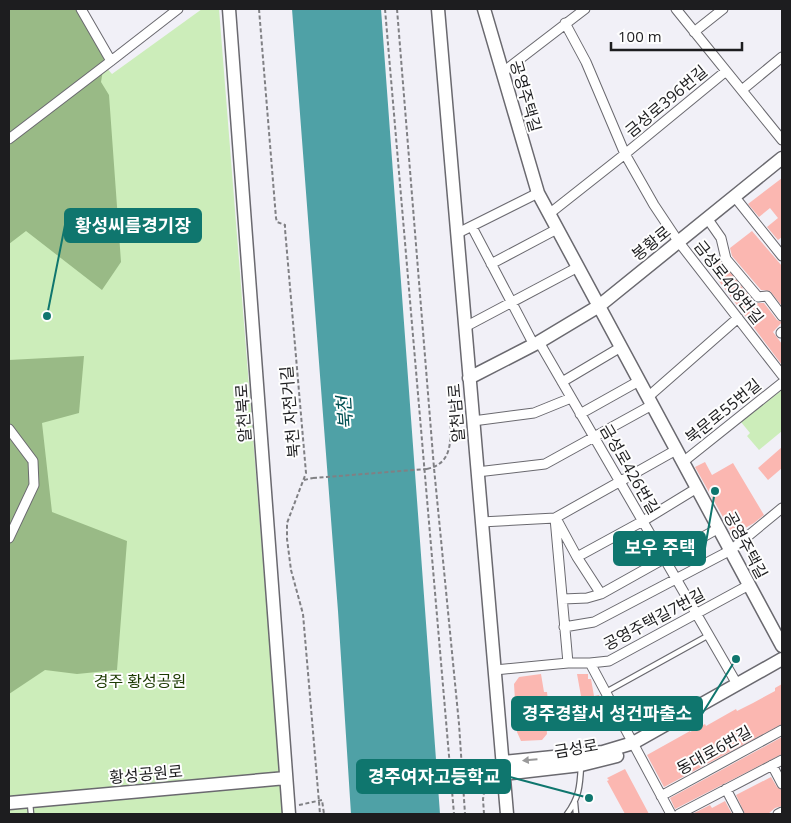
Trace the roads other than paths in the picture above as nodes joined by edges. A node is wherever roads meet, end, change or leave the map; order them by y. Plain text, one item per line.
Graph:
1 (81, 9) edge
2 (178, 9) edge
3 (229, 9) edge
4 (438, 9) edge
5 (484, 9) edge
6 (585, 9) edge
7 (676, 9) edge
8 (723, 9) edge
9 (566, 24) junction
10 (694, 32) junction
11 (782, 57) edge
12 (111, 61) junction
13 (726, 71) junction
14 (503, 72) junction
15 (742, 90) junction
16 (9, 139) edge
17 (782, 140) edge
18 (625, 154) junction
19 (782, 158) edge
20 (538, 192) junction
21 (734, 196) junction
22 (549, 214) junction
23 (707, 218) junction
24 (472, 227) junction
25 (557, 230) junction
26 (458, 233) junction
27 (678, 241) junction
28 (782, 256) edge
29 (490, 264) junction
30 (578, 267) junction
31 (511, 303) junction
32 (599, 306) junction
33 (782, 316) edge
34 (738, 318) junction
35 (465, 327) junction
36 (537, 344) junction
37 (621, 347) junction
38 (782, 375) edge
39 (469, 378) junction
40 (639, 381) junction
41 (562, 382) junction
42 (782, 383) edge
43 (572, 398) junction
44 (650, 401) junction
45 (580, 414) junction
46 (473, 421) junction
47 (9, 429) edge
48 (594, 437) junction
49 (676, 450) junction
50 (683, 462) junction
51 (477, 472) junction
52 (619, 481) junction
53 (697, 488) junction
54 (782, 508) edge
55 (555, 518) junction
56 (482, 522) junction
57 (643, 522) junction
58 (719, 528) junction
59 (9, 538) edge
60 (730, 550) junction
61 (577, 557) junction
62 (664, 559) junction
63 (676, 580) junction
64 (750, 585) junction
65 (601, 594) junction
66 (563, 599) junction
67 (696, 614) junction
68 (564, 627) junction
69 (709, 635) junction
70 (782, 646) edge
71 (782, 659) edge
72 (568, 663) junction
73 (590, 663) junction
74 (782, 669) edge
75 (495, 670) junction
76 (737, 684) junction
77 (606, 692) junction
78 (782, 730) edge
79 (635, 746) junction
80 (581, 760) junction
81 (782, 760) edge
82 (772, 765) junction
83 (503, 768) junction
84 (286, 778) junction
85 (782, 784) edge
86 (726, 789) junction
87 (661, 796) junction
88 (30, 801) junction
89 (9, 802) edge
90 (575, 803) junction
91 (289, 810) edge
92 (782, 812) edge
93 (31, 814) edge
94 (507, 814) edge
95 (566, 814) edge
96 (576, 814) edge
97 (671, 814) edge
98 (679, 814) edge
99 (739, 814) edge
100 (778, 814) edge

1 - 12 street
2 - 12 street
3 - 84 street, 알천북로
4 - 26 street, 알천남로
5 - 14 street, 공영주택길
6 - 9 street
7 - 10 street, 금성로396번길
8 - 10 street
9 - 14 street
9 - 18 street, 금성로408번길
10 - 13 street, 금성로396번길
11 - 15 street
12 - 16 street
13 - 15 street, 금성로396번길
13 - 18 street, 금성로396번길
14 - 20 street, 공영주택길
15 - 17 street, 금성로396번길
18 - 22 street
18 - 27 street, 금성로408번길
19 - 21 street, 봉황로
20 - 22 street, 공영주택길
20 - 24 street
21 - 23 street, 봉황로
21 - 28 street
22 - 25 street, 공영주택길
23 - 27 street, 봉황로
23 - 33 street
24 - 26 street
24 - 29 street
25 - 29 street
25 - 30 street, 공영주택길
26 - 35 street, 알천남로
27 - 32 street, 봉황로
27 - 34 street, 금성로408번길
29 - 31 street
30 - 31 street
30 - 32 street, 공영주택길
31 - 35 street
31 - 36 street
32 - 36 street, 봉황로
32 - 37 street, 공영주택길
34 - 38 street, 금성로408번길
34 - 44 street
35 - 39 street, 알천남로
36 - 39 street, 봉황로
36 - 41 street, 금성로426번길
37 - 40 street, 공영주택길
37 - 41 street
39 - 46 street, 알천남로
40 - 44 street, 공영주택길
40 - 45 street
41 - 43 street, 금성로426번길
42 - 50 street, 북문로55번길
43 - 45 street, 금성로426번길
43 - 46 street
44 - 48 street
44 - 49 street, 공영주택길
45 - 48 street, 금성로426번길
46 - 51 street, 알천남로
47 - 59 street
48 - 51 street
48 - 52 street, 금성로426번길
49 - 50 street, 공영주택길
49 - 52 street
50 - 53 street, 공영주택길
51 - 56 street, 알천남로
52 - 55 street
52 - 57 street, 금성로426번길
53 - 57 street
53 - 58 street, 공영주택길
54 - 60 street
55 - 56 street
55 - 61 street
55 - 66 street
56 - 75 street, 알천남로
57 - 61 street
57 - 62 street, 금성로426번길
58 - 60 street, 공영주택길
58 - 62 street
60 - 63 street
60 - 64 street, 공영주택길
61 - 65 street
62 - 63 street, 금성로426번길
62 - 65 street
63 - 67 street, 금성로426번길
63 - 68 street
64 - 67 street, 공영주택길7번길
64 - 70 street, 공영주택길
65 - 66 street
66 - 68 street
67 - 69 street, 금성로426번길
67 - 73 street, 공영주택길7번길
68 - 72 street
69 - 76 street, 금성로426번길
69 - 77 lane
71 - 76 street, 금성로
72 - 73 street, 공영주택길7번길
72 - 75 street, 공영주택길7번길
73 - 77 street
74 - 79 street, 금성로
75 - 83 street, 알천남로
76 - 79 street, 금성로
77 - 79 street
78 - 87 street, 동대로6번길
79 - 80 street, 금성로
79 - 87 street
80 - 83 street, 금성로
80 - 90 lane
81 - 82 street
82 - 85 street
82 - 86 street
83 - 94 street, 알천남로
84 - 88 street, 황성공원로
84 - 91 street, 알천북로
86 - 98 street
86 - 99 street
87 - 97 street
88 - 89 street, 황성공원로
88 - 93 lane
90 - 95 lane
90 - 96 lane
92 - 100 street

